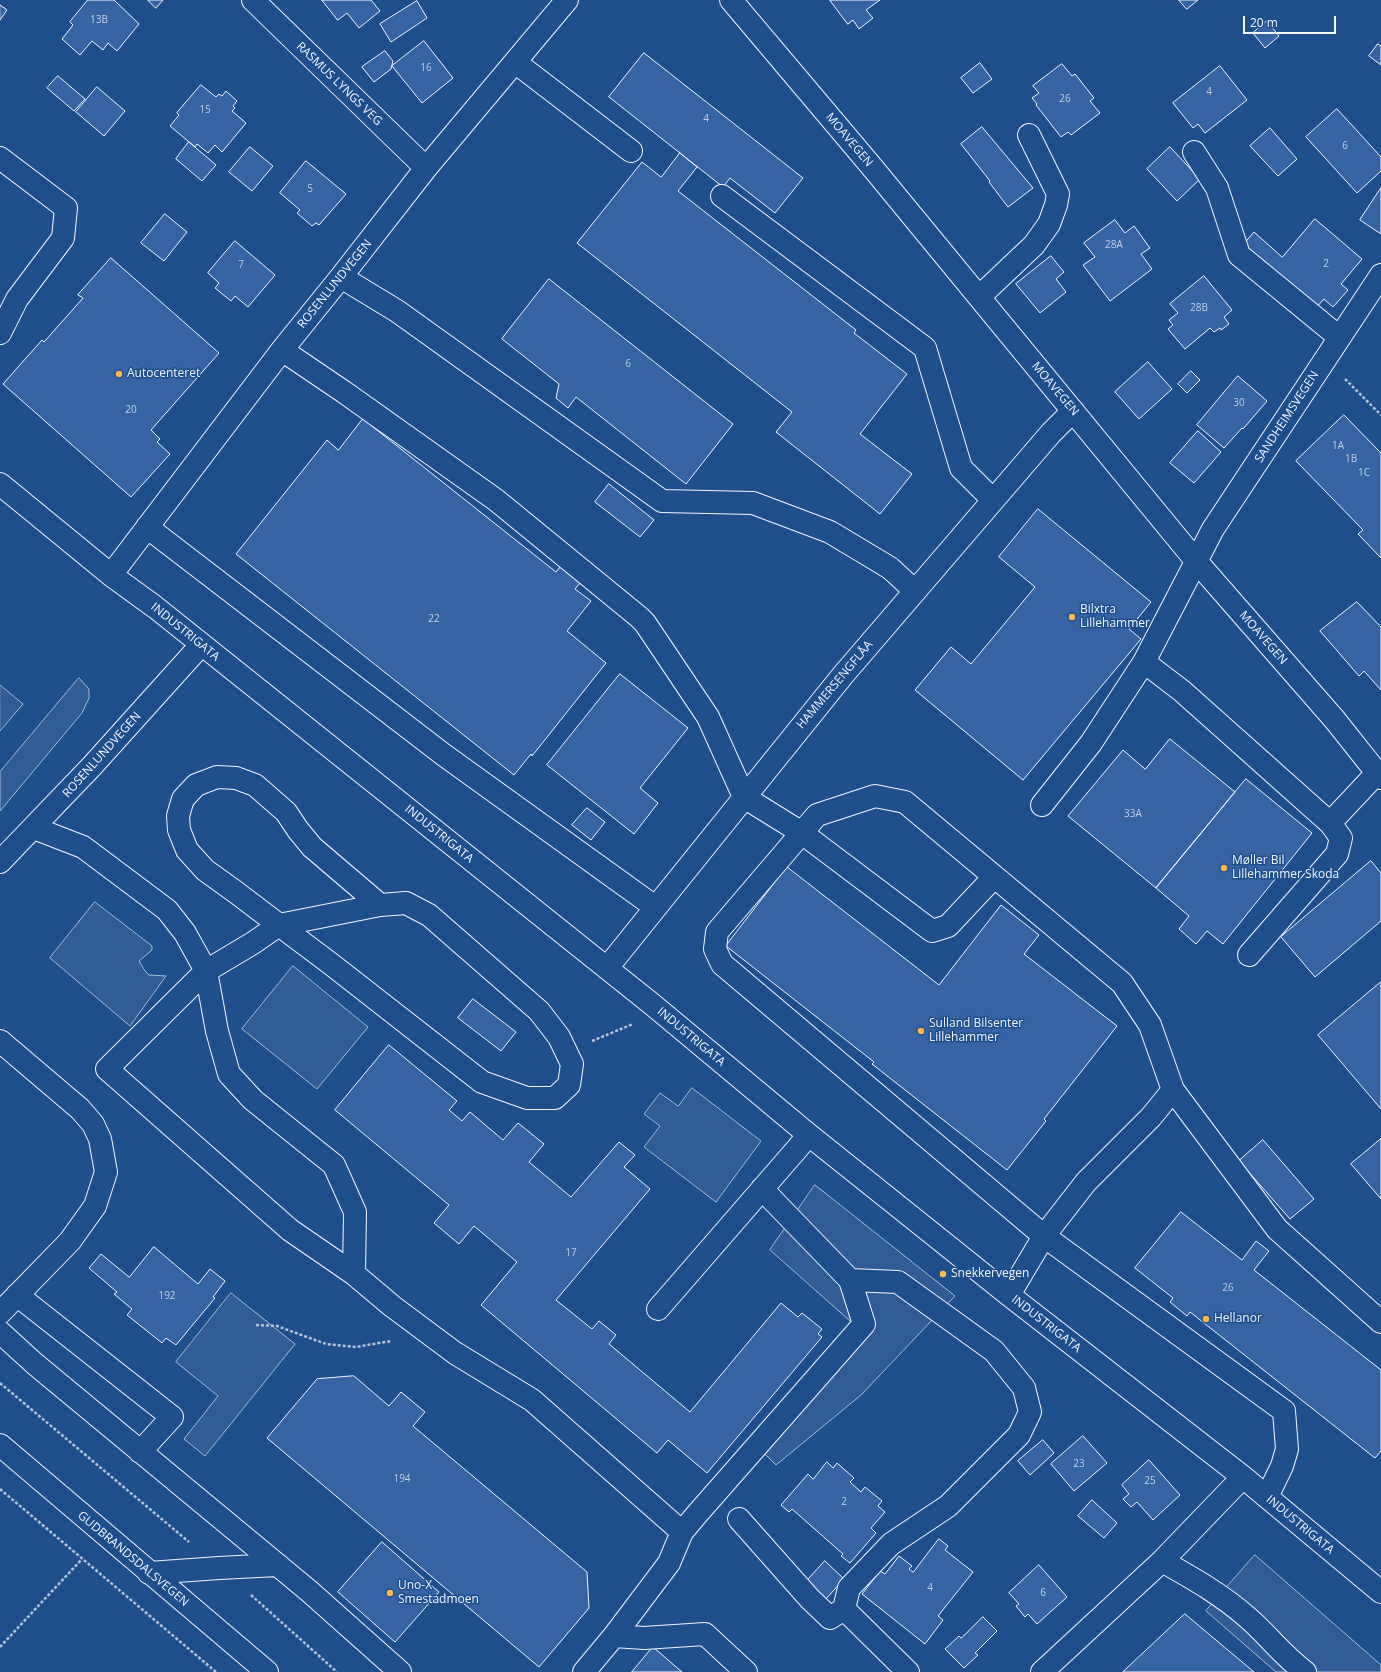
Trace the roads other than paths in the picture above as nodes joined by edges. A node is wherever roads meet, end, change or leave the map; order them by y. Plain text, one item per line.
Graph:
1 (253, 0) edge
2 (566, 0) edge
3 (731, 0) edge
4 (515, 62) junction
5 (1029, 135) dead end
6 (631, 151) dead end
7 (1194, 152) dead end
8 (0, 158) edge
9 (426, 168) junction
10 (722, 196) dead end
11 (1381, 274) edge
12 (341, 277) junction
13 (979, 297) junction
14 (0, 333) edge
15 (1339, 337) junction
16 (282, 350) junction
17 (1073, 411) junction
18 (0, 484) edge
19 (993, 500) junction
20 (147, 526) junction
21 (1197, 562) junction
22 (110, 575) junction
23 (915, 591) junction
24 (201, 645) junction
25 (1144, 662) junction
26 (1379, 776) edge
27 (744, 797) junction
28 (1042, 805) dead end
29 (1330, 823) junction
30 (34, 828) junction
31 (802, 833) junction
32 (0, 862) edge
33 (994, 877) junction
34 (380, 905) junction
35 (655, 907) junction
36 (279, 925) junction
37 (1249, 955) dead end
38 (608, 968) junction
39 (206, 971) junction
40 (0, 1041) edge
41 (1173, 1090) junction
42 (809, 1135) junction
43 (762, 1189) junction
44 (1044, 1236) junction
45 (354, 1274) junction
46 (850, 1280) junction
47 (17, 1295) junction
48 (1009, 1295) junction
49 (658, 1309) dead end
50 (0, 1313) edge
51 (1381, 1322) edge
52 (0, 1332) edge
53 (0, 1445) edge
54 (140, 1452) junction
55 (1243, 1477) junction
56 (1267, 1497) junction
57 (739, 1519) dead end
58 (682, 1532) junction
59 (1162, 1561) junction
60 (278, 1566) junction
61 (150, 1573) junction
62 (1381, 1592) edge
63 (844, 1609) junction
64 (614, 1636) junction
65 (267, 1672) edge
66 (400, 1672) edge
67 (584, 1672) edge
68 (746, 1672) edge
69 (908, 1672) edge
70 (1042, 1672) edge
71 (1305, 1672) edge

1 - 9 street, RASMUS LYNGS VEG
2 - 4 street, ROSENLUNDVEGEN
3 - 13 street, MOAVEGEN
4 - 6 street
4 - 9 street, ROSENLUNDVEGEN
5 - 13 street
7 - 15 street
8 - 14 street
9 - 12 street, ROSENLUNDVEGEN
10 - 19 street
11 - 15 street, SANDHEIMSVEGEN
12 - 16 street, ROSENLUNDVEGEN
12 - 23 street
13 - 17 street, MOAVEGEN
15 - 21 street, SANDHEIMSVEGEN
16 - 20 street, ROSENLUNDVEGEN
16 - 27 street
17 - 19 street, HAMMERSENGFLÅA
17 - 21 street, MOAVEGEN
18 - 22 street, INDUSTRIGATA
19 - 23 street, HAMMERSENGFLÅA
20 - 22 street, ROSENLUNDVEGEN
20 - 35 street
21 - 25 street, SANDHEIMSVEGEN
21 - 26 street, MOAVEGEN
22 - 24 street, INDUSTRIGATA
23 - 27 street, HAMMERSENGFLÅA
24 - 30 street, ROSENLUNDVEGEN
24 - 38 street, INDUSTRIGATA
25 - 28 street, SANDHEIMSVEGEN
25 - 29 street
26 - 29 street
27 - 31 street
27 - 35 street, HAMMERSENGFLÅA
29 - 37 street
30 - 32 street, ROSENLUNDVEGEN
30 - 39 street
31 - 33 street
31 - 33 street
31 - 44 street
33 - 41 street
34 - 36 street
34 - 36 street
34 - 36 street
35 - 38 street, HAMMERSENGFLÅA
36 - 39 street
38 - 42 street, INDUSTRIGATA
39 - 45 street
39 - 45 street
40 - 47 street
41 - 44 street
41 - 51 street
42 - 43 street
42 - 48 street, INDUSTRIGATA
43 - 46 street
43 - 49 street
44 - 48 street
44 - 56 street
45 - 58 street
46 - 58 street
46 - 63 street
47 - 50 street
47 - 54 street
48 - 55 street, INDUSTRIGATA
52 - 54 street
53 - 61 street, GUDBRANDSDALSVEGEN
54 - 60 street
55 - 56 street, INDUSTRIGATA
55 - 59 street
56 - 62 street, INDUSTRIGATA
57 - 63 street
58 - 64 street
59 - 70 street
59 - 71 street
60 - 61 street
60 - 66 street
61 - 65 street, GUDBRANDSDALSVEGEN
63 - 69 street
64 - 67 street
64 - 68 street

